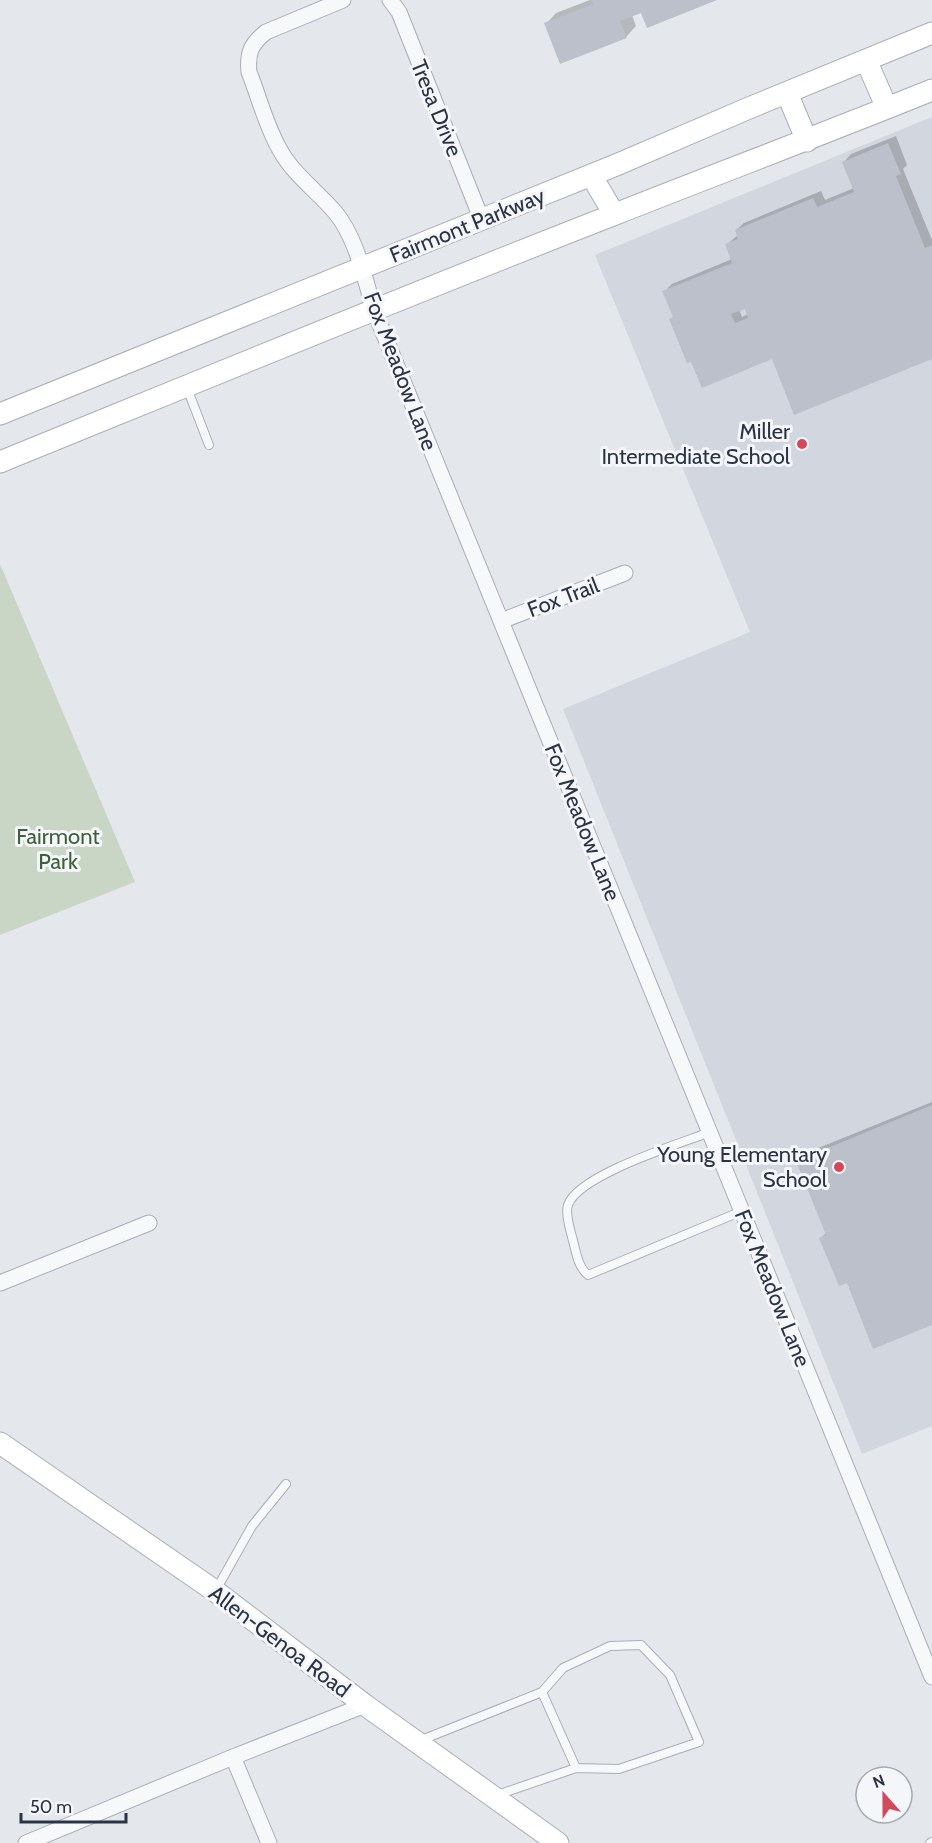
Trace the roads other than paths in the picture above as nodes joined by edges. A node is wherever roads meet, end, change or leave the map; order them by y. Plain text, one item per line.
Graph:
1 (343, 0) edge
2 (390, 0) edge
3 (932, 33) edge
4 (866, 60) junction
5 (932, 90) edge
6 (787, 93) junction
7 (887, 108) junction
8 (807, 141) junction
9 (591, 175) junction
10 (614, 214) junction
11 (481, 218) junction
12 (362, 267) junction
13 (374, 310) junction
14 (186, 386) junction
15 (0, 414) edge
16 (209, 445) dead end
17 (0, 462) edge
18 (625, 573) dead end
19 (501, 621) junction
20 (710, 1132) junction
21 (742, 1211) junction
22 (149, 1223) dead end
23 (0, 1283) edge
24 (0, 1443) edge
25 (286, 1485) dead end
26 (215, 1592) junction
27 (932, 1677) edge
28 (542, 1692) junction
29 (365, 1705) junction
30 (417, 1742) junction
31 (232, 1757) junction
32 (576, 1768) junction
33 (492, 1797) junction
34 (26, 1843) edge
35 (269, 1843) edge
36 (558, 1843) edge

1 - 12 street, Fox Meadow Lane
2 - 11 street, Tresa Drive
3 - 4 main road, Fairmont Parkway
4 - 6 main road, Fairmont Parkway
4 - 7 main road
5 - 7 main road, Fairmont Parkway
6 - 8 main road
6 - 9 main road, Fairmont Parkway
7 - 8 main road, Fairmont Parkway
8 - 10 main road, Fairmont Parkway
9 - 10 main road
9 - 11 main road, Fairmont Parkway
10 - 13 main road, Fairmont Parkway
11 - 12 main road, Fairmont Parkway
12 - 13 street, Fox Meadow Lane
12 - 15 main road, Fairmont Parkway
13 - 14 main road, Fairmont Parkway
13 - 19 street, Fox Meadow Lane
14 - 16 lane
14 - 17 main road, Fairmont Parkway
18 - 19 street, Fox Trail
19 - 20 street, Fox Meadow Lane
20 - 21 street, Fox Meadow Lane
20 - 21 lane
21 - 27 street, Fox Meadow Lane
22 - 23 street
24 - 26 main road, Allen-Genoa Road
25 - 26 lane
26 - 29 main road, Allen-Genoa Road
28 - 30 lane
28 - 32 lane
28 - 32 lane
29 - 30 main road, Allen-Genoa Road
29 - 31 street
30 - 33 main road, Allen-Genoa Road
31 - 34 street
31 - 35 street
32 - 33 lane
33 - 36 main road, Allen-Genoa Road

